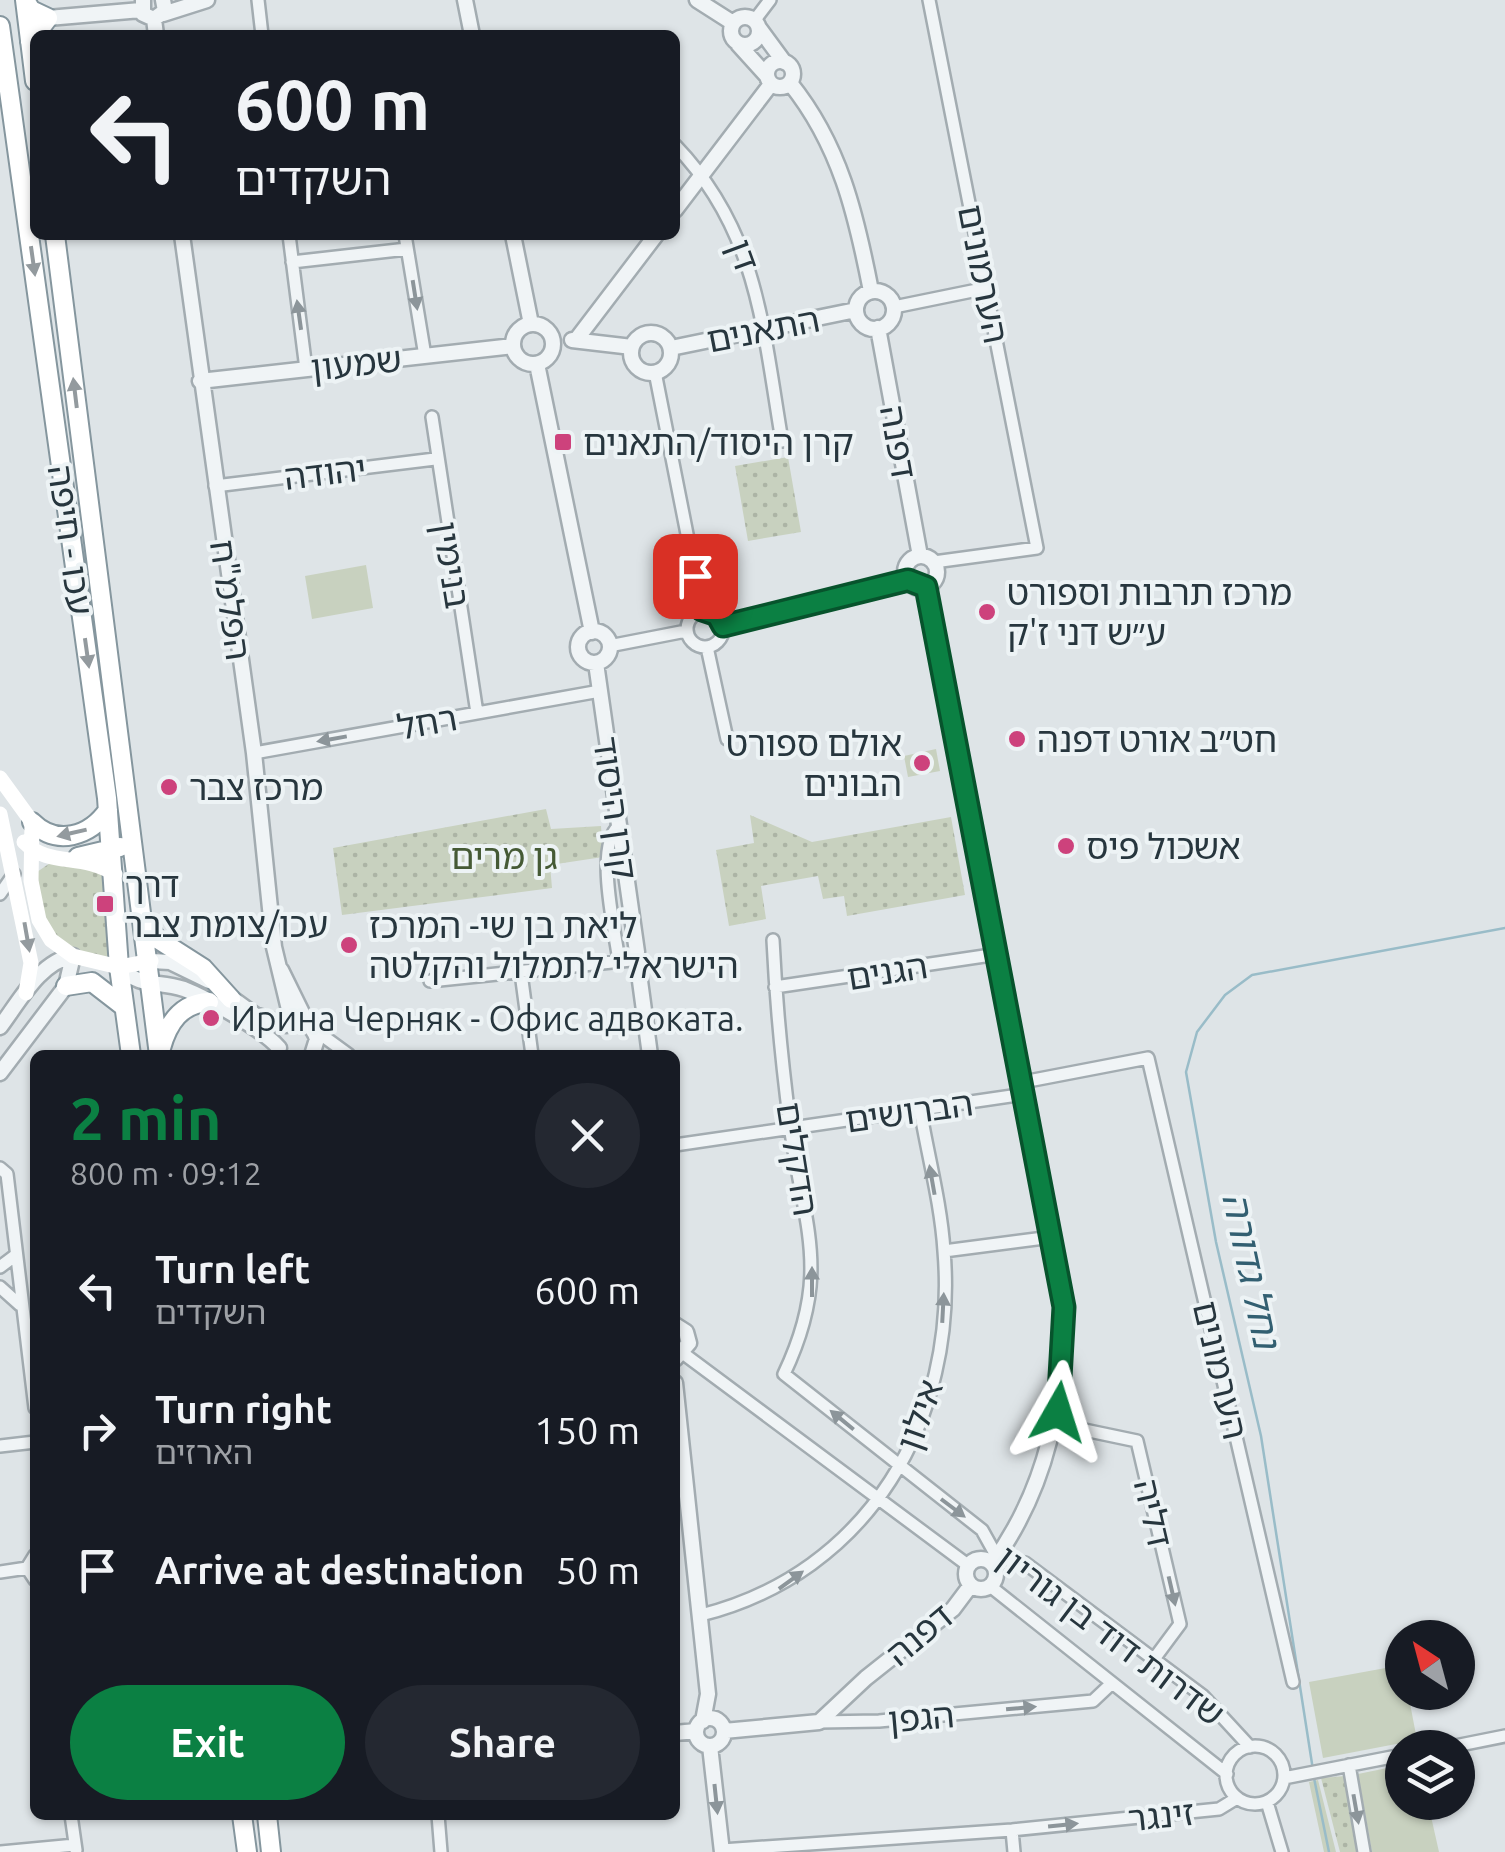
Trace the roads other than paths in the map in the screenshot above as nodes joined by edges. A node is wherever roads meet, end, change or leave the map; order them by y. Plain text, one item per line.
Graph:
1 (24, 0) edge
2 (196, 0) edge
3 (205, 0) edge
4 (258, 0) edge
5 (465, 0) edge
6 (697, 0) edge
7 (770, 0) edge
8 (929, 0) edge
9 (153, 9) edge
10 (48, 18) junction
11 (733, 24) junction
12 (756, 25) junction
13 (0, 26) edge
14 (39, 30) edge
15 (261, 30) edge
16 (471, 30) edge
17 (30, 43) edge
18 (738, 44) junction
19 (784, 62) junction
20 (769, 80) junction
21 (790, 84) junction
22 (680, 151) edge
23 (702, 174) junction
24 (680, 203) edge
25 (56, 240) edge
26 (183, 240) edge
27 (289, 240) edge
28 (406, 240) edge
29 (514, 240) edge
30 (652, 240) edge
31 (407, 249) junction
32 (292, 262) junction
33 (987, 288) junction
34 (871, 291) junction
35 (894, 307) junction
36 (856, 310) junction
37 (531, 324) junction
38 (878, 328) junction
39 (763, 329) junction
40 (552, 337) junction
41 (576, 340) junction
42 (513, 346) junction
43 (632, 348) junction
44 (670, 348) junction
45 (424, 356) junction
46 (537, 364) junction
47 (306, 369) junction
48 (655, 372) junction
49 (200, 381) junction
50 (432, 416) dead end
51 (782, 441) dead end
52 (435, 459) junction
53 (214, 486) junction
54 (927, 559) junction
55 (908, 580) junction
56 (926, 587) junction
57 (702, 610) junction
58 (723, 626) junction
59 (686, 631) junction
60 (592, 632) junction
61 (610, 646) junction
62 (707, 647) junction
63 (596, 663) junction
64 (600, 691) junction
65 (477, 713) junction
66 (727, 739) dead end
67 (254, 753) junction
68 (0, 778) edge
69 (108, 810) junction
70 (0, 813) edge
71 (32, 822) junction
72 (132, 837) junction
73 (30, 848) junction
74 (114, 849) junction
75 (49, 858) junction
76 (78, 858) junction
77 (15, 870) junction
78 (115, 874) junction
79 (31, 881) junction
80 (0, 894) edge
81 (145, 922) junction
82 (772, 940) dead end
83 (998, 954) junction
84 (73, 956) junction
85 (631, 960) junction
86 (151, 961) junction
87 (278, 966) junction
88 (119, 967) junction
89 (521, 973) junction
90 (430, 981) dead end
91 (153, 984) junction
92 (66, 986) junction
93 (775, 987) junction
94 (282, 990) junction
95 (26, 993) junction
96 (232, 999) junction
97 (209, 1002) junction
98 (122, 1006) junction
99 (255, 1015) junction
100 (300, 1025) junction
101 (0, 1027) edge
102 (20, 1046) junction
103 (129, 1050) edge
104 (159, 1050) edge
105 (161, 1050) edge
106 (280, 1050) edge
107 (281, 1050) edge
108 (315, 1050) edge
109 (341, 1050) edge
110 (531, 1050) edge
111 (649, 1050) edge
112 (1148, 1058) joint
113 (0, 1072) edge
114 (1024, 1088) junction
115 (920, 1109) junction
116 (790, 1128) junction
117 (680, 1144) edge
118 (0, 1168) edge
119 (1052, 1237) junction
120 (944, 1251) junction
121 (16, 1255) junction
122 (0, 1267) edge
123 (0, 1287) edge
124 (22, 1309) junction
125 (680, 1330) edge
126 (680, 1355) edge
127 (680, 1358) edge
128 (30, 1370) edge
129 (784, 1374) joint
130 (1056, 1424) junction
131 (680, 1429) edge
132 (30, 1443) edge
133 (0, 1446) edge
134 (900, 1466) junction
135 (877, 1500) junction
136 (994, 1560) junction
137 (30, 1563) edge
138 (969, 1566) junction
139 (27, 1568) junction
140 (0, 1572) edge
141 (30, 1572) edge
142 (971, 1585) junction
143 (990, 1586) junction
144 (700, 1615) junction
145 (1154, 1659) junction
146 (1293, 1682) dead end
147 (1111, 1684) junction
148 (820, 1722) junction
149 (710, 1726) junction
150 (680, 1732) edge
151 (1505, 1736) edge
152 (1475, 1742) edge
153 (1250, 1747) junction
154 (1385, 1759) edge
155 (1349, 1766) junction
156 (1227, 1774) junction
157 (1284, 1778) junction
158 (1237, 1798) junction
159 (1267, 1802) junction
160 (72, 1820) edge
161 (243, 1820) edge
162 (268, 1820) edge
163 (438, 1820) edge
164 (1012, 1830) junction
165 (75, 1849) edge
166 (722, 1851) edge
167 (2, 1852) edge
168 (247, 1852) edge
169 (271, 1852) edge
170 (440, 1852) edge
171 (1014, 1852) edge
172 (1282, 1852) edge
173 (1364, 1852) edge

1 - 10 highway
1 - 17 highway
2 - 3 street
3 - 9 street
4 - 15 street
5 - 16 street
6 - 11 street
7 - 12 street
8 - 33 street, הערמונים
9 - 10 street
10 - 14 highway
11 - 12 street
11 - 18 street
12 - 18 street
12 - 19 street
13 -> 69 highway, עכו - חיפה
18 - 20 street
19 - 20 street
19 - 21 street
20 - 21 street
20 - 23 street
21 - 34 street
22 - 23 street, דן
23 - 24 street
23 - 39 street, דן
72 -> 25 highway, עכו - חיפה
26 - 49 street, הפלמ"ח
27 - 32 street
28 - 31 street
29 - 37 street
30 - 41 street
31 - 32 street
31 -> 45 street
47 -> 32 street
33 - 35 street
33 - 54 street, הערמונים
34 - 35 street
34 - 36 street
35 - 38 street
36 - 38 street
36 - 39 street, התאנים
37 - 40 street
37 - 42 street
38 - 54 street, דפנה
39 - 44 street, התאנים
39 - 51 street, דן
40 - 41 street
40 - 46 street
41 - 43 street
42 - 45 street, שמעון
42 - 46 street
43 - 44 street
43 - 48 street
44 - 48 street
45 - 47 street, שמעון
46 - 60 street
47 - 49 street, שמעון
48 - 57 street
49 - 53 street, הפלמ"ח
50 - 52 street, בנימין
52 - 53 street, יהודה
52 - 65 street, בנימין
53 - 67 street, הפלמ"ח
54 - 55 street
54 - 56 street
55 - 56 street
55 - 58 street
56 - 83 street
57 - 58 street
57 - 59 street
58 - 62 street
59 - 61 street
59 - 62 street
60 - 61 street
60 - 63 street
61 - 63 street
62 - 66 street
63 - 64 street, קרן היסוד
64 - 65 street, רחל
64 - 85 street, קרן היסוד
65 -> 67 street, רחל
67 - 87 street, הפלמ"ח
68 - 71 main road
69 -> 71 highway
69 - 74 highway, עכו - חיפה
70 - 73 main road
70 - 77 main road
71 - 73 main road
72 - 74 highway
72 - 81 highway, עכו - חיפה
73 - 75 main road
73 - 79 main road
74 - 76 highway
74 - 78 highway, עכו - חיפה
75 - 76 main road
75 - 79 main road
76 - 78 main road
77 - 80 street
77 -> 95 main road
78 - 88 highway, עכו - חיפה
79 - 84 main road
81 - 86 highway, עכו - חיפה
81 - 96 highway
82 - 93 street, הדקלים
83 - 93 street, הגנים
83 - 114 street
84 - 88 main road
84 - 92 street
84 - 95 street
85 - 89 street
85 - 111 street, קרן היסוד
86 - 88 main road
86 - 91 highway, עכו - חיפה
86 - 96 street
87 - 94 street, הפלמ"ח
87 - 100 street, הפלמ"ח
88 - 91 street
88 - 98 highway, עכו - חיפה
89 - 90 street
89 - 110 street
91 - 97 street
91 - 104 highway, עכו - חיפה
92 - 98 highway
92 - 102 street
93 - 116 street, הדקלים
94 - 99 street
94 - 100 street, הפלמ"ח
95 - 101 street
96 - 99 street
97 - 105 highway
97 - 106 street
98 - 103 highway, עכו - חיפה
99 - 100 street
100 - 107 street
100 - 108 street
100 - 109 street
101 - 102 street
102 - 113 street
112 - 114 street, הברושים
112 - 146 street, הערמונים
114 - 115 street, הברושים
114 - 119 street
115 - 116 street, הברושים
120 -> 115 street, אילון
116 - 117 street, הברושים
129 -> 116 street, הדקלים
118 - 121 street
119 - 120 street
119 - 130 street
134 -> 120 street, אילון
121 - 122 street
121 - 124 street
123 - 124 street
124 - 128 street
125 - 126 street
127 - 135 street, שדרות דוד בן גוריון
134 -> 129 street, שדרות דוד בן גוריון
130 - 136 street
130 -> 145 street, דליה
131 - 144 street
132 - 133 street
134 - 135 street, אילון
134 -> 136 street, שדרות דוד בן גוריון
135 - 138 street, שדרות דוד בן גוריון
144 -> 135 street, אילון
136 - 138 street
136 - 143 street
136 - 145 street, שדרות דוד בן גוריון
137 - 139 street
138 - 142 street
139 - 140 street
139 - 141 street
142 - 143 street
142 - 148 street, דפנה
143 - 147 street, שדרות דוד בן גוריון
144 - 149 street
145 - 153 street, שדרות דוד בן גוריון
148 -> 147 street, הגפן
147 - 156 street, שדרות דוד בן גוריון
148 - 149 street, הגפן
149 - 150 street, הגפן
149 -> 166 street
151 - 152 street
153 - 156 street
153 - 157 street
154 - 155 street
155 - 157 street
155 -> 173 street
156 - 158 street
157 - 159 street
158 - 159 street
164 -> 158 street, זינגר
159 - 172 street
160 - 165 street
161 - 168 highway
162 - 169 highway
163 - 170 street
164 - 166 street, זינגר
164 - 171 street
165 - 167 street

